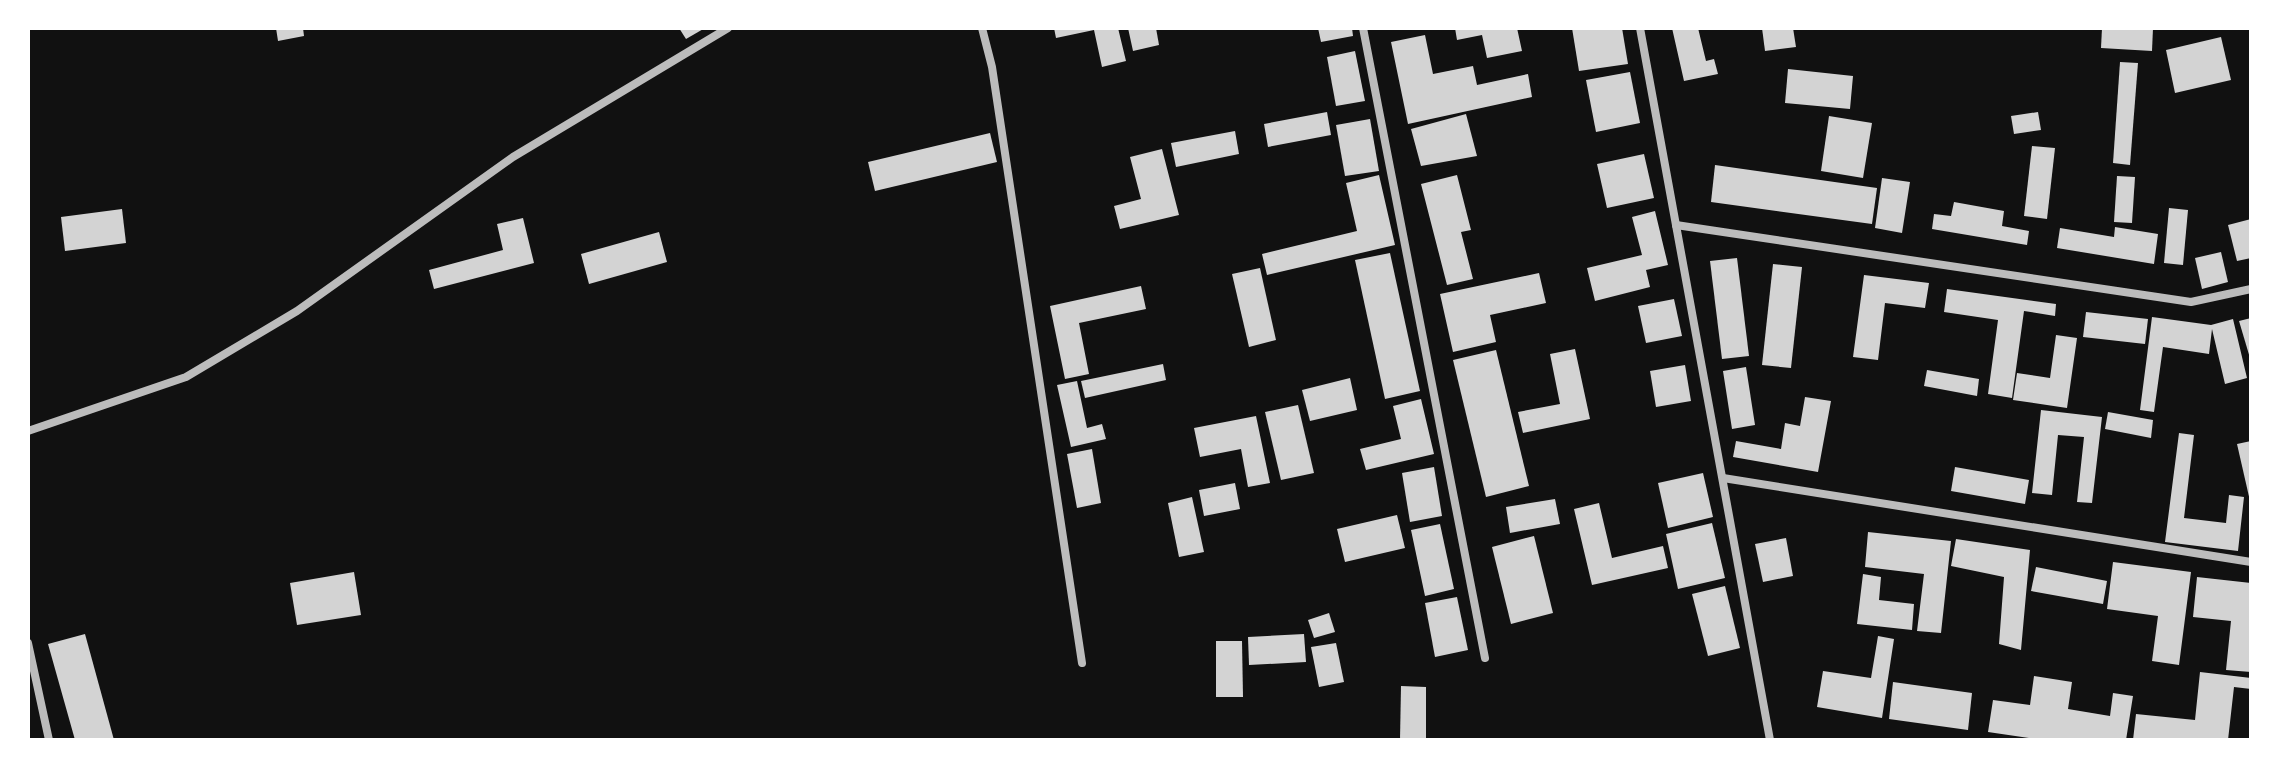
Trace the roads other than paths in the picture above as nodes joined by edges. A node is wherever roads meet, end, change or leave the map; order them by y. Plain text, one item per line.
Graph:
1 (728, 28) edge
2 (982, 28) edge
3 (1363, 28) edge
4 (1640, 28) edge
5 (1676, 225) junction
6 (2251, 289) edge
7 (28, 431) edge
8 (1723, 478) junction
9 (2251, 562) edge
10 (28, 643) edge
11 (1485, 658) dead end
12 (1082, 663) dead end
13 (49, 740) edge
14 (1770, 740) edge

1 - 7 street
2 - 12 street
3 - 11 street
4 - 5 street
5 - 6 street
5 - 8 street
8 - 9 street
8 - 14 street
10 - 13 street

